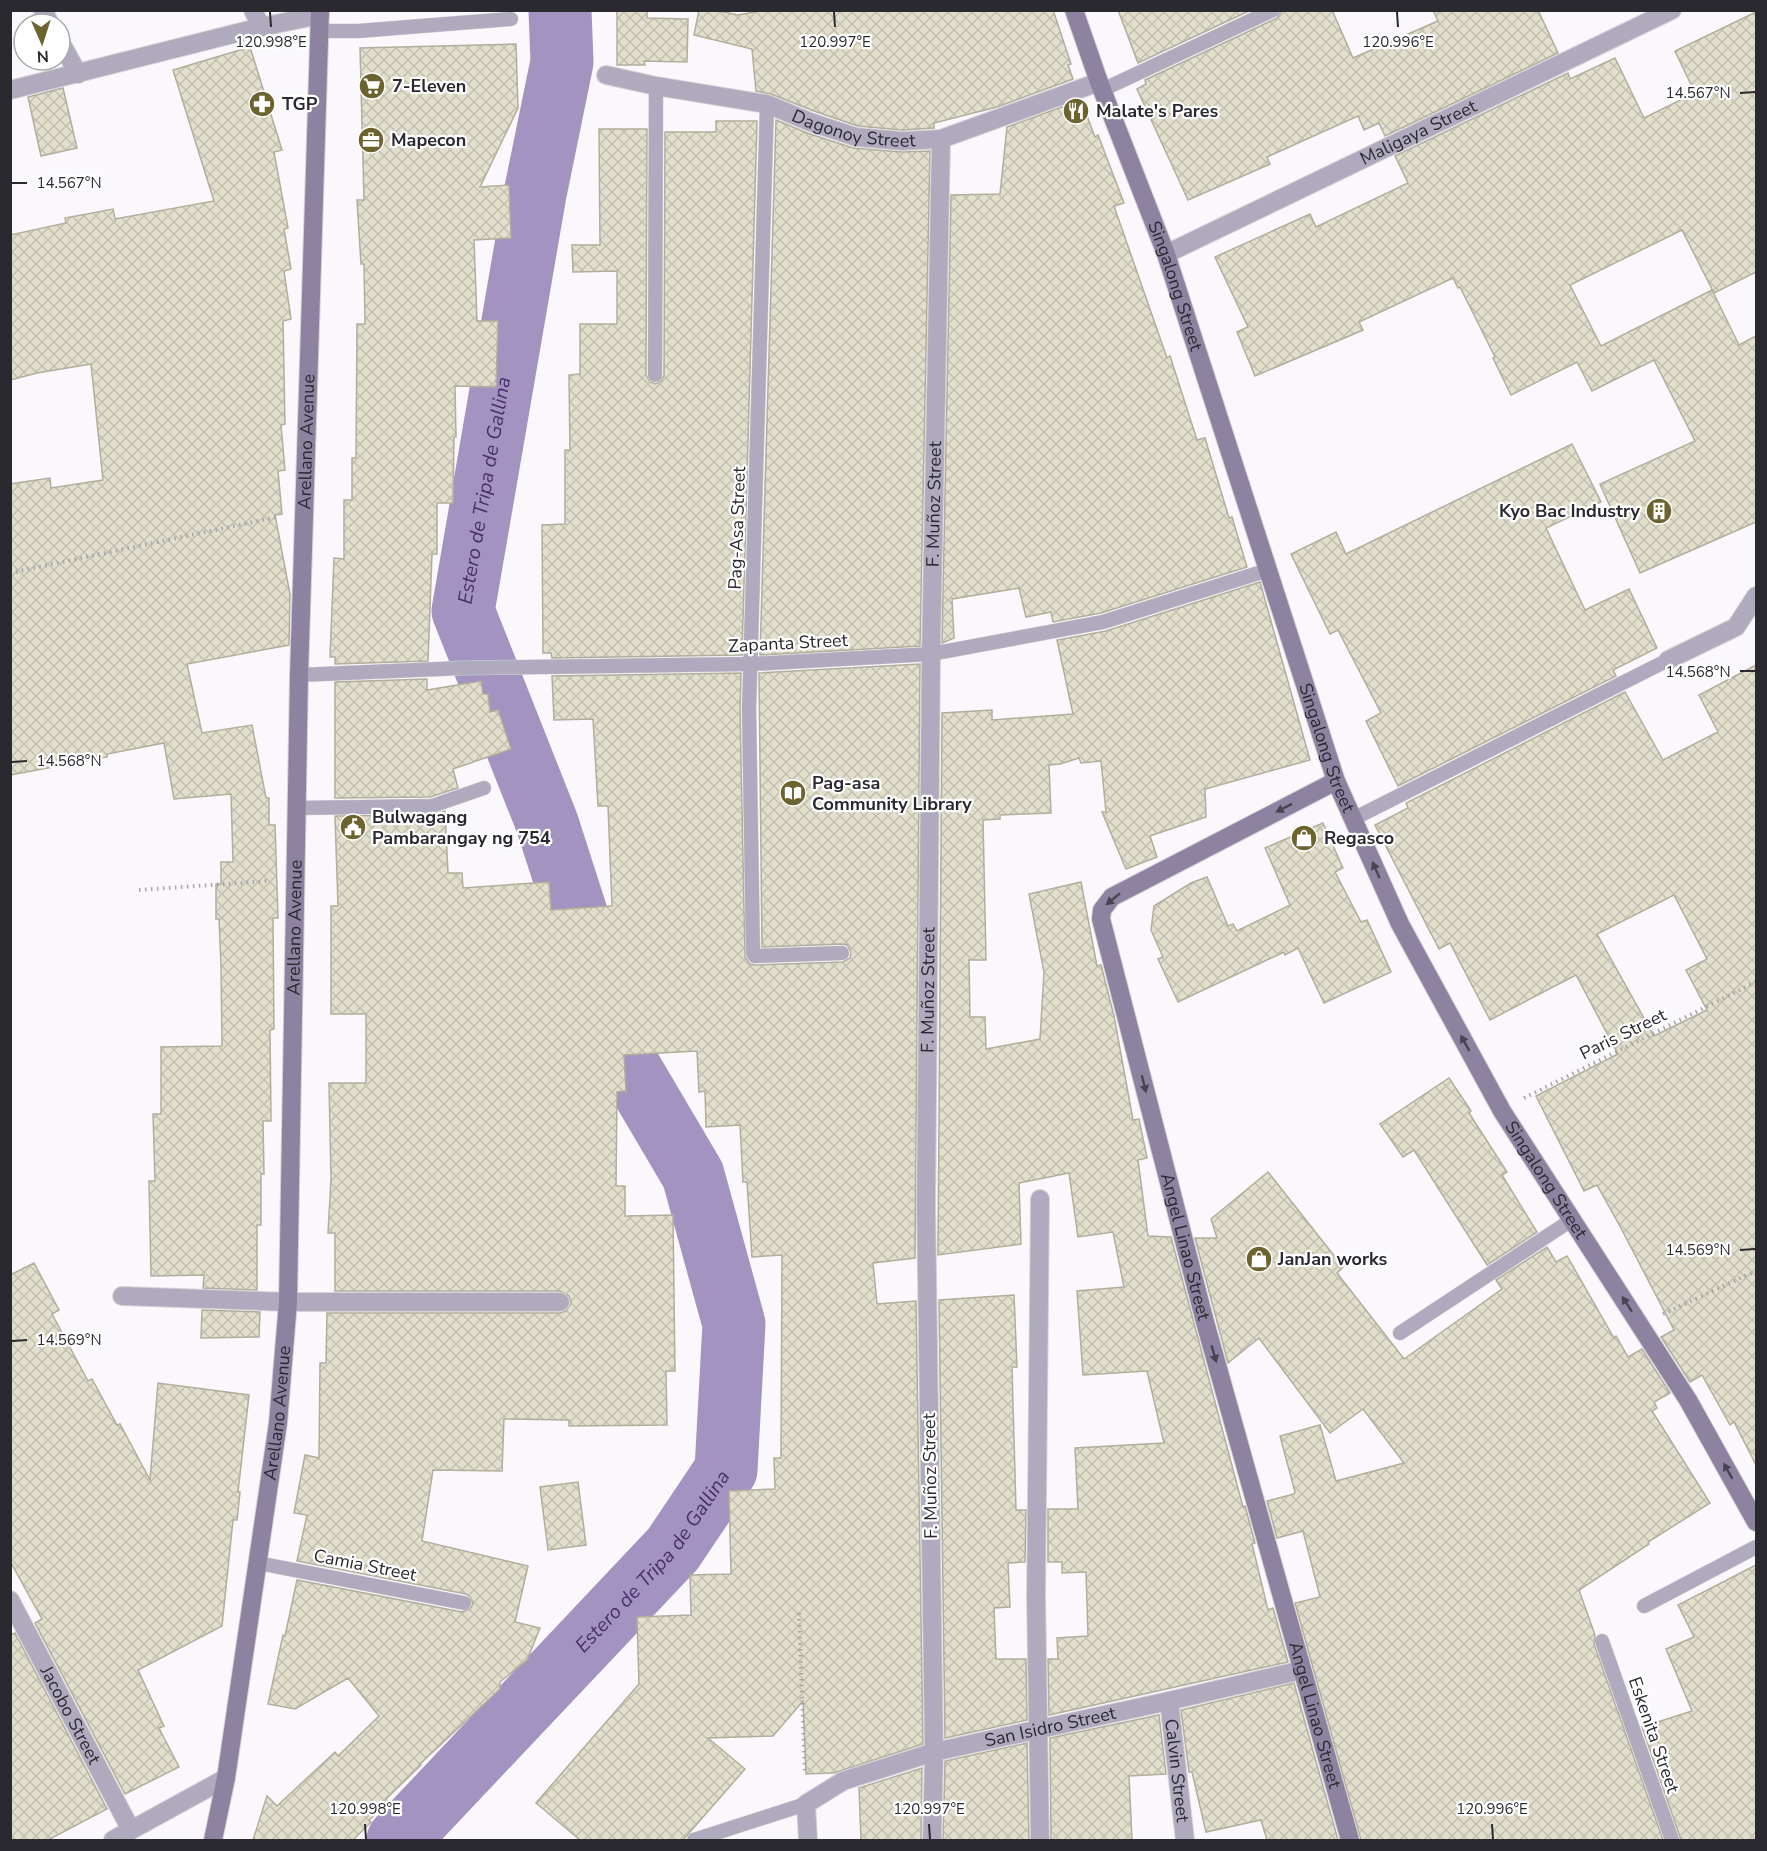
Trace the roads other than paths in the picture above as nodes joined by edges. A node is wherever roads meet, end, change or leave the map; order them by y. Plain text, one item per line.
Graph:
1 (1074, 10) edge
2 (1273, 10) edge
3 (1672, 10) edge
4 (257, 19) edge
5 (320, 19) edge
6 (511, 19) dead end
7 (72, 63) edge
8 (78, 74) junction
9 (606, 75) dead end
10 (656, 86) junction
11 (1101, 86) junction
12 (10, 90) edge
13 (767, 104) junction
14 (941, 139) junction
15 (1166, 254) junction
16 (655, 375) dead end
17 (1268, 570) junction
18 (1756, 596) edge
19 (931, 654) junction
20 (1668, 660) joint
21 (752, 664) junction
22 (300, 675) junction
23 (1336, 781) junction
24 (484, 788) dead end
25 (297, 808) junction
26 (1353, 819) junction
27 (842, 953) dead end
28 (1040, 1199) dead end
29 (1573, 1219) junction
30 (122, 1296) dead end
31 (288, 1302) junction
32 (560, 1302) dead end
33 (1400, 1333) dead end
34 (1756, 1522) edge
35 (1756, 1547) edge
36 (258, 1563) junction
37 (10, 1600) edge
38 (464, 1603) dead end
39 (1644, 1606) dead end
40 (1602, 1641) dead end
41 (1302, 1670) junction
42 (1169, 1701) junction
43 (1038, 1730) junction
44 (934, 1752) junction
45 (226, 1778) junction
46 (806, 1804) junction
47 (131, 1830) junction
48 (113, 1840) edge
49 (213, 1840) edge
50 (694, 1840) edge
51 (808, 1840) edge
52 (932, 1840) edge
53 (1040, 1840) edge
54 (1185, 1840) edge
55 (1350, 1840) edge
56 (1672, 1840) edge

1 - 11 street, Singalong Street
2 - 11 lane, Dagonoy Street
3 - 15 street, Maligaya Street
4 - 5 street
4 - 8 street
5 - 6 lane
5 - 22 street, Arellano Avenue
7 - 8 street
8 - 12 street
9 - 10 street, Dagonoy Street
10 - 13 street, Dagonoy Street
10 - 16 lane
11 - 14 street, Dagonoy Street
11 - 15 street, Singalong Street
13 - 14 street, Dagonoy Street
13 - 21 lane, Pag-Asa Street
14 - 19 street, F. Muñoz Street
15 - 17 street, Singalong Street
17 - 19 lane, Zapanta Street
17 - 23 street, Singalong Street
18 - 20 street
19 - 21 lane, Zapanta Street
19 - 44 street, F. Muñoz Street
20 - 26 lane
21 - 22 lane, Zapanta Street
21 - 27 lane, Pag-Asa Street
22 - 25 street, Arellano Avenue
23 - 26 street, Singalong Street
23 -> 41 street, Angel Linao Street
24 - 25 lane
25 - 31 street, Arellano Avenue
29 -> 26 street, Singalong Street
28 - 43 street
29 - 33 lane
34 -> 29 street, Singalong Street
30 - 31 street
31 - 32 street
31 - 36 street, Arellano Avenue
35 - 39 lane
36 - 38 lane, Camia Street
36 - 45 street, Arellano Avenue
37 - 47 street, Jacobo Street
40 - 56 lane, Eskenita Street
41 - 42 street, San Isidro Street
41 - 55 street, Angel Linao Street
42 - 43 street, San Isidro Street
42 - 54 street, Calvin Street
43 - 44 street, San Isidro Street
43 - 53 street
44 - 46 street, San Isidro Street
44 - 52 street, F. Muñoz Street
45 - 47 street
45 - 49 street, Arellano Avenue
46 - 50 lane
46 - 51 street
47 - 48 street

